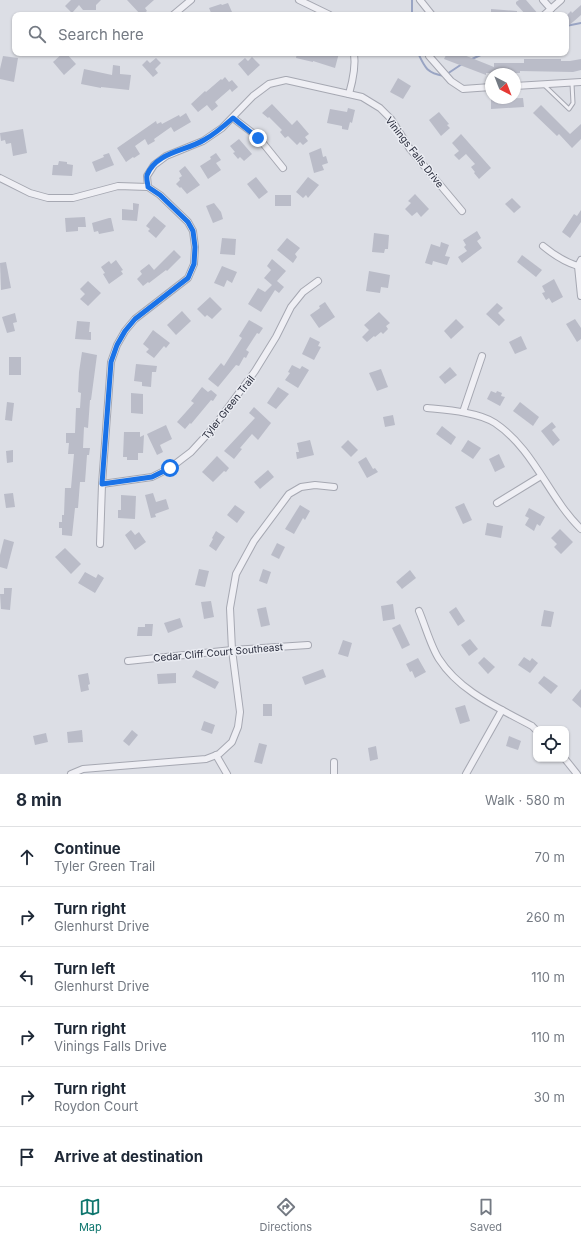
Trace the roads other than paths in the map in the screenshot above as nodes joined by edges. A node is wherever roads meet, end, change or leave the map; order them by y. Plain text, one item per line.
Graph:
1 (191, 0) edge
2 (299, 0) edge
3 (420, 0) edge
4 (543, 0) edge
5 (560, 0) edge
6 (551, 9) junction
7 (177, 12) edge
8 (324, 12) edge
9 (430, 12) edge
10 (548, 12) edge
11 (354, 56) edge
12 (429, 56) edge
13 (581, 82) edge
14 (572, 84) junction
15 (544, 85) junction
16 (521, 86) edge
17 (485, 87) edge
18 (349, 94) junction
19 (233, 118) junction
20 (283, 168) dead end
21 (0, 178) edge
22 (148, 187) junction
23 (462, 211) dead end
24 (543, 246) dead end
25 (580, 263) edge
26 (318, 281) dead end
27 (581, 296) edge
28 (482, 356) dead end
29 (427, 408) dead end
30 (463, 412) junction
31 (541, 476) junction
32 (102, 484) junction
33 (334, 487) dead end
34 (497, 503) dead end
35 (581, 529) edge
36 (100, 544) dead end
37 (419, 611) dead end
38 (308, 645) dead end
39 (232, 650) junction
40 (128, 661) dead end
41 (502, 710) junction
42 (533, 728) edge
43 (216, 755) junction
44 (334, 762) dead end
45 (567, 762) edge
46 (71, 774) edge
47 (227, 774) edge
48 (334, 774) edge
49 (466, 774) edge
50 (577, 774) edge

1 - 7 street
2 - 8 street
3 - 9 street
4 - 6 street
5 - 6 street
6 - 10 street
11 - 18 street
12 - 17 street
13 - 14 street
14 - 15 street
14 - 15 lane
15 - 16 street
18 - 19 street, Vinings Falls Drive
18 - 23 street, Vinings Falls Drive
19 - 20 street
19 - 22 street, Vinings Falls Drive
21 - 22 street
22 - 32 street
24 - 25 street
25 - 27 street
26 - 32 street, Tyler Green Trail
28 - 30 street
29 - 30 street
30 - 31 street
31 - 34 street
31 - 35 street
32 - 36 street
33 - 39 street
37 - 41 street
38 - 39 street, Cedar Cliff Court Southeast
39 - 40 street, Cedar Cliff Court Southeast
39 - 43 street
41 - 42 street
41 - 49 street
43 - 46 street
43 - 47 street
44 - 48 street
45 - 50 street

